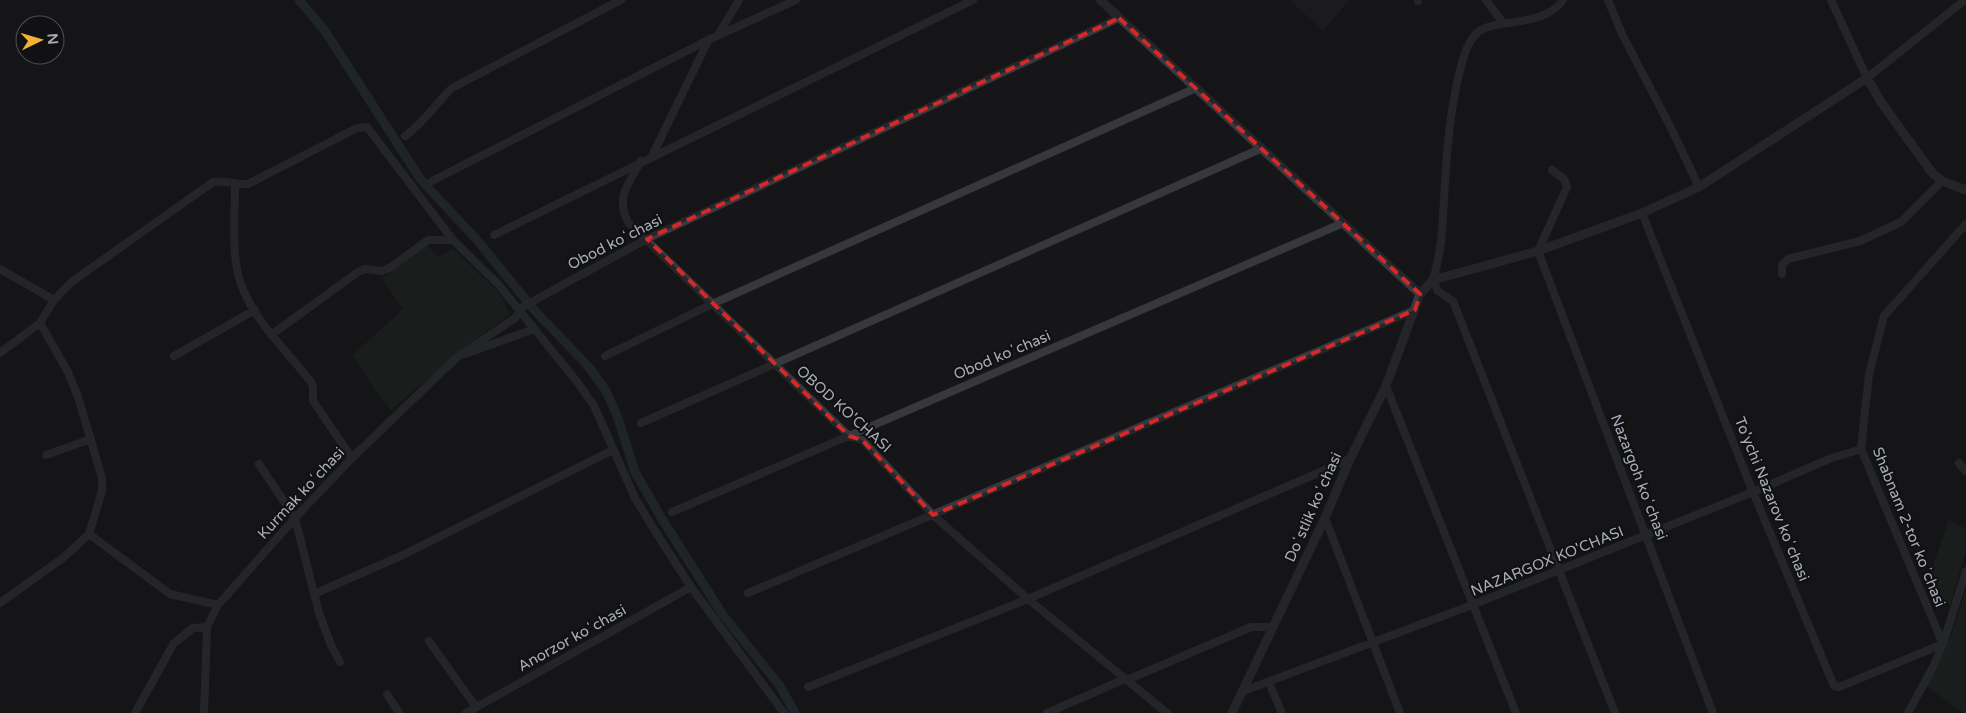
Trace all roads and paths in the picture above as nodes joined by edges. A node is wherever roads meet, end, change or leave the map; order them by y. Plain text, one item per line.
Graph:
1 (621, 0) edge
2 (739, 0) edge
3 (796, 0) edge
4 (973, 0) edge
5 (1100, 0) edge
6 (1486, 0) edge
7 (1563, 0) edge
8 (1608, 0) edge
9 (1831, 0) edge
10 (1965, 0) edge
11 (1119, 18) junction
12 (1503, 23) junction
13 (718, 35) junction
14 (708, 40) junction
15 (1867, 78) junction
16 (1196, 88) junction
17 (405, 136) dead end
18 (1260, 149) junction
19 (652, 156) junction
20 (641, 161) junction
21 (1552, 170) dead end
22 (432, 181) dead end
23 (1942, 181) junction
24 (235, 185) junction
25 (1699, 187) junction
26 (1966, 190) edge
27 (1642, 213) junction
28 (1343, 223) junction
29 (1966, 224) edge
30 (494, 235) dead end
31 (647, 239) junction
32 (453, 240) junction
33 (1538, 251) junction
34 (0, 269) edge
35 (1782, 274) dead end
36 (1433, 280) junction
37 (1420, 294) junction
38 (54, 300) junction
39 (712, 304) junction
40 (522, 309) junction
41 (255, 310) junction
42 (1415, 310) junction
43 (40, 323) junction
44 (534, 329) junction
45 (271, 334) junction
46 (0, 353) edge
47 (174, 356) dead end
48 (604, 356) dead end
49 (456, 358) junction
50 (775, 365) junction
51 (1386, 386) junction
52 (641, 424) dead end
53 (849, 436) junction
54 (91, 440) junction
55 (1861, 449) junction
56 (613, 450) junction
57 (46, 455) dead end
58 (352, 458) junction
59 (1350, 459) junction
60 (1959, 463) dead end
61 (259, 464) dead end
62 (1966, 471) edge
63 (1753, 492) junction
64 (672, 512) dead end
65 (933, 516) junction
66 (295, 518) junction
67 (1326, 518) junction
68 (90, 534) junction
69 (1647, 536) junction
70 (1558, 571) junction
71 (1966, 571) edge
72 (691, 587) junction
73 (748, 593) dead end
74 (314, 594) junction
75 (1028, 599) junction
76 (0, 604) edge
77 (218, 605) junction
78 (1472, 606) junction
79 (207, 627) junction
80 (1272, 627) junction
81 (430, 641) dead end
82 (1374, 643) junction
83 (1943, 644) junction
84 (340, 662) dead end
85 (1126, 679) junction
86 (1269, 683) junction
87 (808, 687) dead end
88 (1241, 692) junction
89 (387, 694) dead end
90 (476, 707) junction
91 (135, 713) edge
92 (204, 713) edge
93 (399, 713) edge
94 (466, 713) edge
95 (784, 713) edge
96 (1047, 713) edge
97 (1166, 713) edge
98 (1232, 713) edge
99 (1282, 713) edge
100 (1400, 713) edge
101 (1516, 713) edge
102 (1615, 713) edge
103 (1713, 713) edge
104 (1908, 713) edge

1 - 17 street
2 - 13 street
3 - 13 street
4 - 19 street
5 - 11 street
6 - 12 street
7 - 12 street
8 - 25 street
9 - 15 street
10 - 15 street
11 - 16 street
11 - 31 street, Obod koʻchasi
12 - 36 street
13 - 14 street
14 - 19 street
14 - 22 street
15 - 23 street
15 - 25 street
16 - 18 street
16 - 39 street
18 - 28 street
18 - 50 street
19 - 20 street
20 - 30 street
20 - 31 street, OBOD KO'CHASI
21 - 33 street
23 - 26 street
23 - 35 street
24 - 32 street
24 - 38 street
24 - 41 street
25 - 27 street
27 - 33 street
27 - 63 street, To'ychi Nazarov koʻchasi
28 - 37 street
28 - 53 street, Obod koʻchasi
29 - 55 street, Shabnam 2-tor koʼchasi
31 - 39 street, OBOD KO'CHASI
31 - 40 street, Obod koʻchasi
32 - 40 street
32 - 45 street
33 - 36 street
33 - 69 street, Nazargoh koʻchasi
34 - 38 street
36 - 37 street
36 - 70 street
37 - 42 street, Doʻstlik koʻchasi
38 - 43 street
39 - 48 street
39 - 50 street, OBOD KO'CHASI
40 - 44 street
40 - 49 street, Kurmak koʻchasi
41 - 45 street
41 - 47 street
42 - 51 street, Doʻstlik koʻchasi
42 - 65 street
43 - 46 street
43 - 54 street
44 - 49 street
44 - 56 street
45 - 58 street
49 - 58 street, Kurmak koʻchasi
50 - 52 street
50 - 53 street, OBOD KO'CHASI
51 - 59 street, Doʻstlik koʻchasi
51 - 78 street
53 - 64 street, Obod koʻchasi
53 - 65 street, OBOD KO'CHASI
54 - 57 street
54 - 68 street
55 - 63 street, NAZARGOX KO'CHASI
55 - 83 street, Shabnam 2-tor koʼchasi
56 - 72 street
56 - 74 street
58 - 66 street, Kurmak koʻchasi
59 - 67 street, Doʻstlik koʻchasi
59 - 75 street
60 - 62 street
61 - 66 street
63 - 69 street, NAZARGOX KO'CHASI
63 - 83 street, To'ychi Nazarov koʻchasi
65 - 73 street
65 - 75 street, OBOD KO'CHASI
66 - 74 street
66 - 77 street, Kurmak koʻchasi
67 - 80 street, Doʻstlik koʻchasi
67 - 82 street
68 - 76 street
68 - 77 street
69 - 70 street, NAZARGOX KO'CHASI
69 - 103 street, Nazargoh koʻchasi
70 - 78 street, NAZARGOX KO'CHASI
70 - 102 street
71 - 83 street
72 - 90 street, Anorzor koʻchasi
72 - 95 street
74 - 84 street
75 - 85 street, OBOD KO'CHASI
75 - 87 street
77 - 79 street, Kurmak koʻchasi
78 - 82 street, NAZARGOX KO'CHASI
78 - 101 street
79 - 91 street
79 - 92 street
80 - 85 street
80 - 88 street, Doʻstlik koʻchasi
81 - 90 street
82 - 86 street, NAZARGOX KO'CHASI
82 - 100 street
83 - 104 street
85 - 96 street
85 - 97 street, OBOD KO'CHASI
86 - 88 street, NAZARGOX KO'CHASI
86 - 99 street
88 - 98 street, Doʻstlik koʻchasi
89 - 93 street
90 - 94 street, Anorzor koʻchasi

